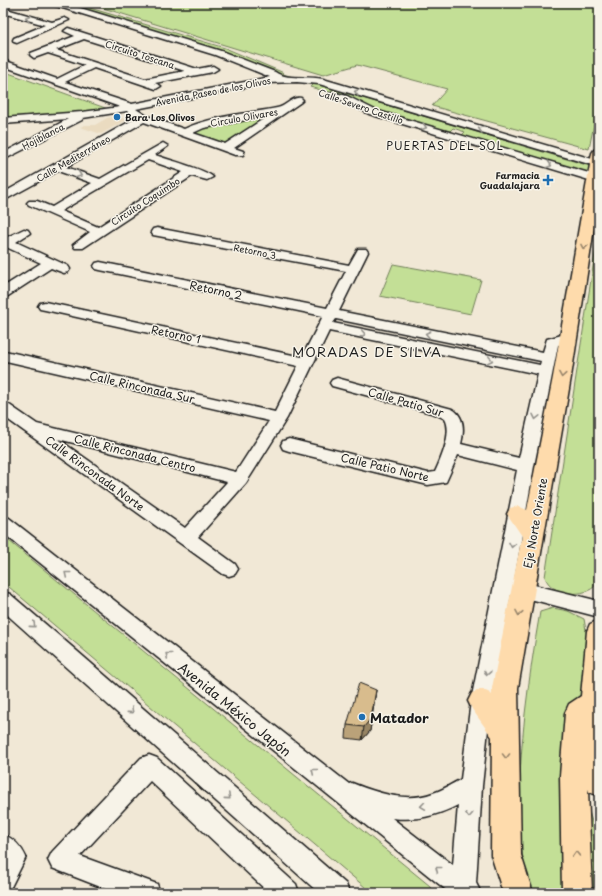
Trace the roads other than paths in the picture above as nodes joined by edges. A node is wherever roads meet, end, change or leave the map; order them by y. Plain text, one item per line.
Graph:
1 (56, 3) edge
2 (78, 3) edge
3 (3, 10) edge
4 (65, 20) dead end
5 (52, 26) junction
6 (68, 31) dead end
7 (83, 36) junction
8 (29, 43) dead end
9 (48, 50) junction
10 (34, 55) dead end
11 (3, 63) edge
12 (90, 64) junction
13 (3, 68) edge
14 (213, 68) dead end
15 (196, 72) junction
16 (278, 78) junction
17 (54, 81) junction
18 (320, 81) joint
19 (144, 82) junction
20 (296, 82) junction
21 (156, 86) dead end
22 (298, 100) dead end
23 (283, 110) junction
24 (131, 114) junction
25 (82, 115) junction
26 (3, 121) edge
27 (71, 121) junction
28 (465, 124) junction
29 (3, 126) edge
30 (184, 133) junction
31 (450, 135) junction
32 (437, 145) dead end
33 (164, 146) dead end
34 (226, 148) junction
35 (18, 150) junction
36 (3, 151) edge
37 (239, 153) dead end
38 (148, 156) junction
39 (3, 157) edge
40 (62, 164) junction
41 (598, 168) edge
42 (192, 171) junction
43 (207, 177) dead end
44 (105, 180) junction
45 (3, 198) edge
46 (33, 203) dead end
47 (53, 211) junction
48 (99, 232) junction
49 (157, 232) dead end
50 (24, 233) dead end
51 (4, 243) edge
52 (79, 245) dead end
53 (362, 252) dead end
54 (49, 264) junction
55 (100, 266) dead end
56 (64, 269) dead end
57 (353, 269) junction
58 (3, 293) edge
59 (45, 306) dead end
60 (328, 320) junction
61 (568, 337) junction
62 (4, 356) edge
63 (306, 363) junction
64 (547, 365) junction
65 (337, 383) dead end
66 (3, 408) edge
67 (278, 418) junction
68 (30, 427) junction
69 (289, 444) dead end
70 (454, 444) junction
71 (527, 460) junction
72 (240, 479) junction
73 (518, 514) junction
74 (3, 523) edge
75 (533, 535) junction
76 (186, 538) junction
77 (229, 569) dead end
78 (514, 587) junction
79 (3, 600) edge
80 (599, 609) edge
81 (599, 631) edge
82 (481, 701) junction
83 (596, 702) edge
84 (506, 733) junction
85 (599, 782) edge
86 (331, 785) junction
87 (471, 786) junction
88 (3, 846) edge
89 (3, 879) edge
90 (465, 892) edge
91 (148, 893) edge
92 (286, 893) edge
93 (337, 893) edge
94 (518, 893) edge
95 (577, 893) edge

1 - 16 street
2 - 20 street, Calle Severo Castillo
5 -> 3 street
4 - 5 street
5 - 8 street
6 - 7 street, Circuito Toscana
7 - 9 street
7 - 15 street, Circuito Toscana
9 - 10 street
9 - 12 street, Circuito Toscana
11 - 17 street, Avenida Paseo de los Olivos
12 - 17 street
12 - 19 street, Circuito Toscana
13 - 24 street
14 - 15 street, Circuito Toscana
15 - 19 street, Circuito Toscana
16 - 20 street, Avenida Paseo de los Olivos
16 - 24 street, Avenida Paseo de los Olivos
17 - 24 street, Avenida Paseo de los Olivos
18 - 20 street, Avenida Paseo de los Olivos
28 -> 18 street, Calle Severo Castillo
19 - 21 street, Circuito Toscana
20 - 24 street, Avenida Paseo de los Olivos
20 -> 31 street, Calle Severo Castillo
22 - 23 street, Circulo Olivares
23 - 30 street, Circulo Olivares
23 - 34 street, Circulo Olivares
24 - 25 street, Avenida Paseo de los Olivos
24 - 27 street, Avenida Paseo de los Olivos
24 - 30 street, Circulo Olivares
24 - 40 street, Calle Mediterráneo
25 - 26 street, Avenida Paseo de los Olivos
25 - 27 street, Hojiblanca
27 - 29 street, Avenida Paseo de los Olivos
27 - 35 street, Hojiblanca
28 - 31 street
41 -> 28 street, Calle Severo Castillo
30 - 34 street, Circulo Olivares
31 - 32 street
31 -> 41 street, Calle Severo Castillo
33 - 38 street
34 - 37 street, Circulo Olivares
35 - 36 street
35 - 39 street, Hojiblanca
38 - 42 street, Circuito Coquimbo
38 - 44 street
40 - 44 street
40 - 45 street, Calle Mediterráneo
41 -> 61 main road, Eje Norte Oriente
42 - 43 street, Circuito Coquimbo
42 - 48 street, Circuito Coquimbo
44 - 47 street
46 - 47 street, Circuito Coquimbo
47 - 48 street, Circuito Coquimbo
48 - 52 street, Circuito Coquimbo
49 - 57 street, Retorno 3
50 - 51 street
51 - 54 street
53 - 57 street
54 - 56 street
54 - 58 street
55 - 60 street, Retorno 2
57 - 60 street
59 - 63 street, Retorno 1
60 - 63 street
60 - 64 street, Retorno 2
61 - 64 street
61 -> 75 main road, Eje Norte Oriente
62 - 67 street, Calle Rinconada Sur
63 - 67 street
64 -> 71 street
65 - 70 street, Calle Patio Sur
66 - 68 street, Calle Rinconada Norte
67 - 72 street
68 - 72 street, Calle Rinconada Centro
68 - 76 street, Calle Rinconada Norte
69 - 70 street, Calle Patio Norte
70 - 71 street
71 - 73 street
72 - 76 street
73 - 75 main road
73 -> 78 street
86 -> 74 street, Avenida México Japón
75 - 78 main road, Eje Norte Oriente
76 - 77 street, Calle Rinconada Norte
78 - 80 street
78 -> 82 street
78 -> 84 main road, Eje Norte Oriente
79 -> 93 street
81 - 83 main road
82 - 84 main road
82 - 87 street
83 - 85 main road
95 -> 83 main road
84 -> 94 main road, Eje Norte Oriente
87 -> 86 street
90 -> 86 street, Avenida México Japón
87 -> 90 street
88 - 89 street
91 - 92 street

